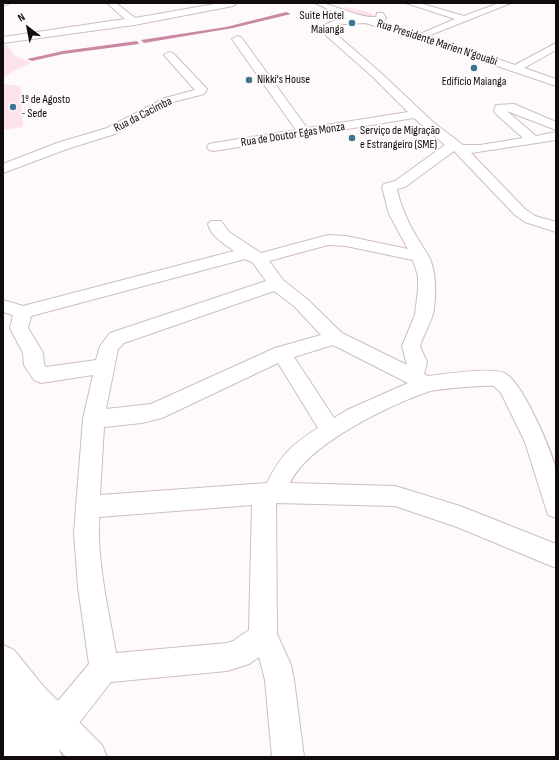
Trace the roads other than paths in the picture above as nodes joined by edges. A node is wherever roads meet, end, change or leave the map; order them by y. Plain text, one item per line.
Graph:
1 (111, 3) edge
2 (233, 3) edge
3 (319, 3) edge
4 (410, 3) edge
5 (507, 3) edge
6 (336, 7) edge
7 (376, 12) junction
8 (463, 19) junction
9 (367, 20) junction
10 (134, 22) junction
11 (425, 34) junction
12 (237, 39) dead end
13 (3, 40) edge
14 (556, 46) edge
15 (169, 55) dead end
16 (520, 66) junction
17 (556, 79) edge
18 (418, 114) junction
19 (556, 126) edge
20 (304, 133) junction
21 (556, 136) edge
22 (533, 140) junction
23 (214, 147) dead end
24 (456, 147) junction
25 (3, 168) edge
26 (216, 224) dead end
27 (555, 225) edge
28 (253, 256) junction
29 (421, 257) junction
30 (277, 284) junction
31 (3, 306) edge
32 (15, 325) edge
33 (335, 338) junction
34 (282, 353) junction
35 (106, 366) junction
36 (420, 380) junction
37 (94, 420) junction
38 (330, 430) junction
39 (269, 494) junction
40 (556, 506) edge
41 (87, 507) junction
42 (556, 556) edge
43 (263, 637) junction
44 (3, 661) edge
45 (104, 668) junction
46 (3, 698) edge
47 (3, 729) edge
48 (72, 744) edge
49 (22, 757) edge
50 (45, 757) edge
51 (288, 757) edge

1 - 10 street
2 - 10 street
3 - 6 street, Rua Presidente Marien N'gouabi
4 - 8 street
5 - 8 street
6 - 7 street, Rua Presidente Marien N'gouabi
6 - 9 street, Rua Presidente Marien N'gouabi
7 - 9 street
7 - 11 street, Rua Presidente Marien N'gouabi
8 - 11 street
9 - 17 street, Rua Presidente Marien N'gouabi
9 - 18 street
10 - 13 street
11 - 16 street, Rua Presidente Marien N'gouabi
12 - 20 street
14 - 16 street
15 - 25 street, Rua da Cacimba
16 - 17 street, Rua Presidente Marien N'gouabi
18 - 20 street, Rua de Doutor Egas Monza
18 - 24 street
19 - 22 street
20 - 23 street, Rua de Doutor Egas Monza
21 - 22 street
22 - 24 street
24 - 27 street
24 - 29 street
26 - 28 street
28 - 29 street
28 - 30 street
28 - 32 street
29 - 36 street
30 - 33 street
30 - 35 street
31 - 32 street
32 - 35 street
33 - 34 street
33 - 36 street
34 - 37 street
34 - 38 street
35 - 37 street
36 - 38 street
36 - 40 street
37 - 41 street
38 - 39 street
39 - 41 street
39 - 42 street
39 - 43 street
41 - 45 street
43 - 45 street
43 - 51 street
44 - 48 main road
45 - 48 street
46 - 50 main road
47 - 49 main road

